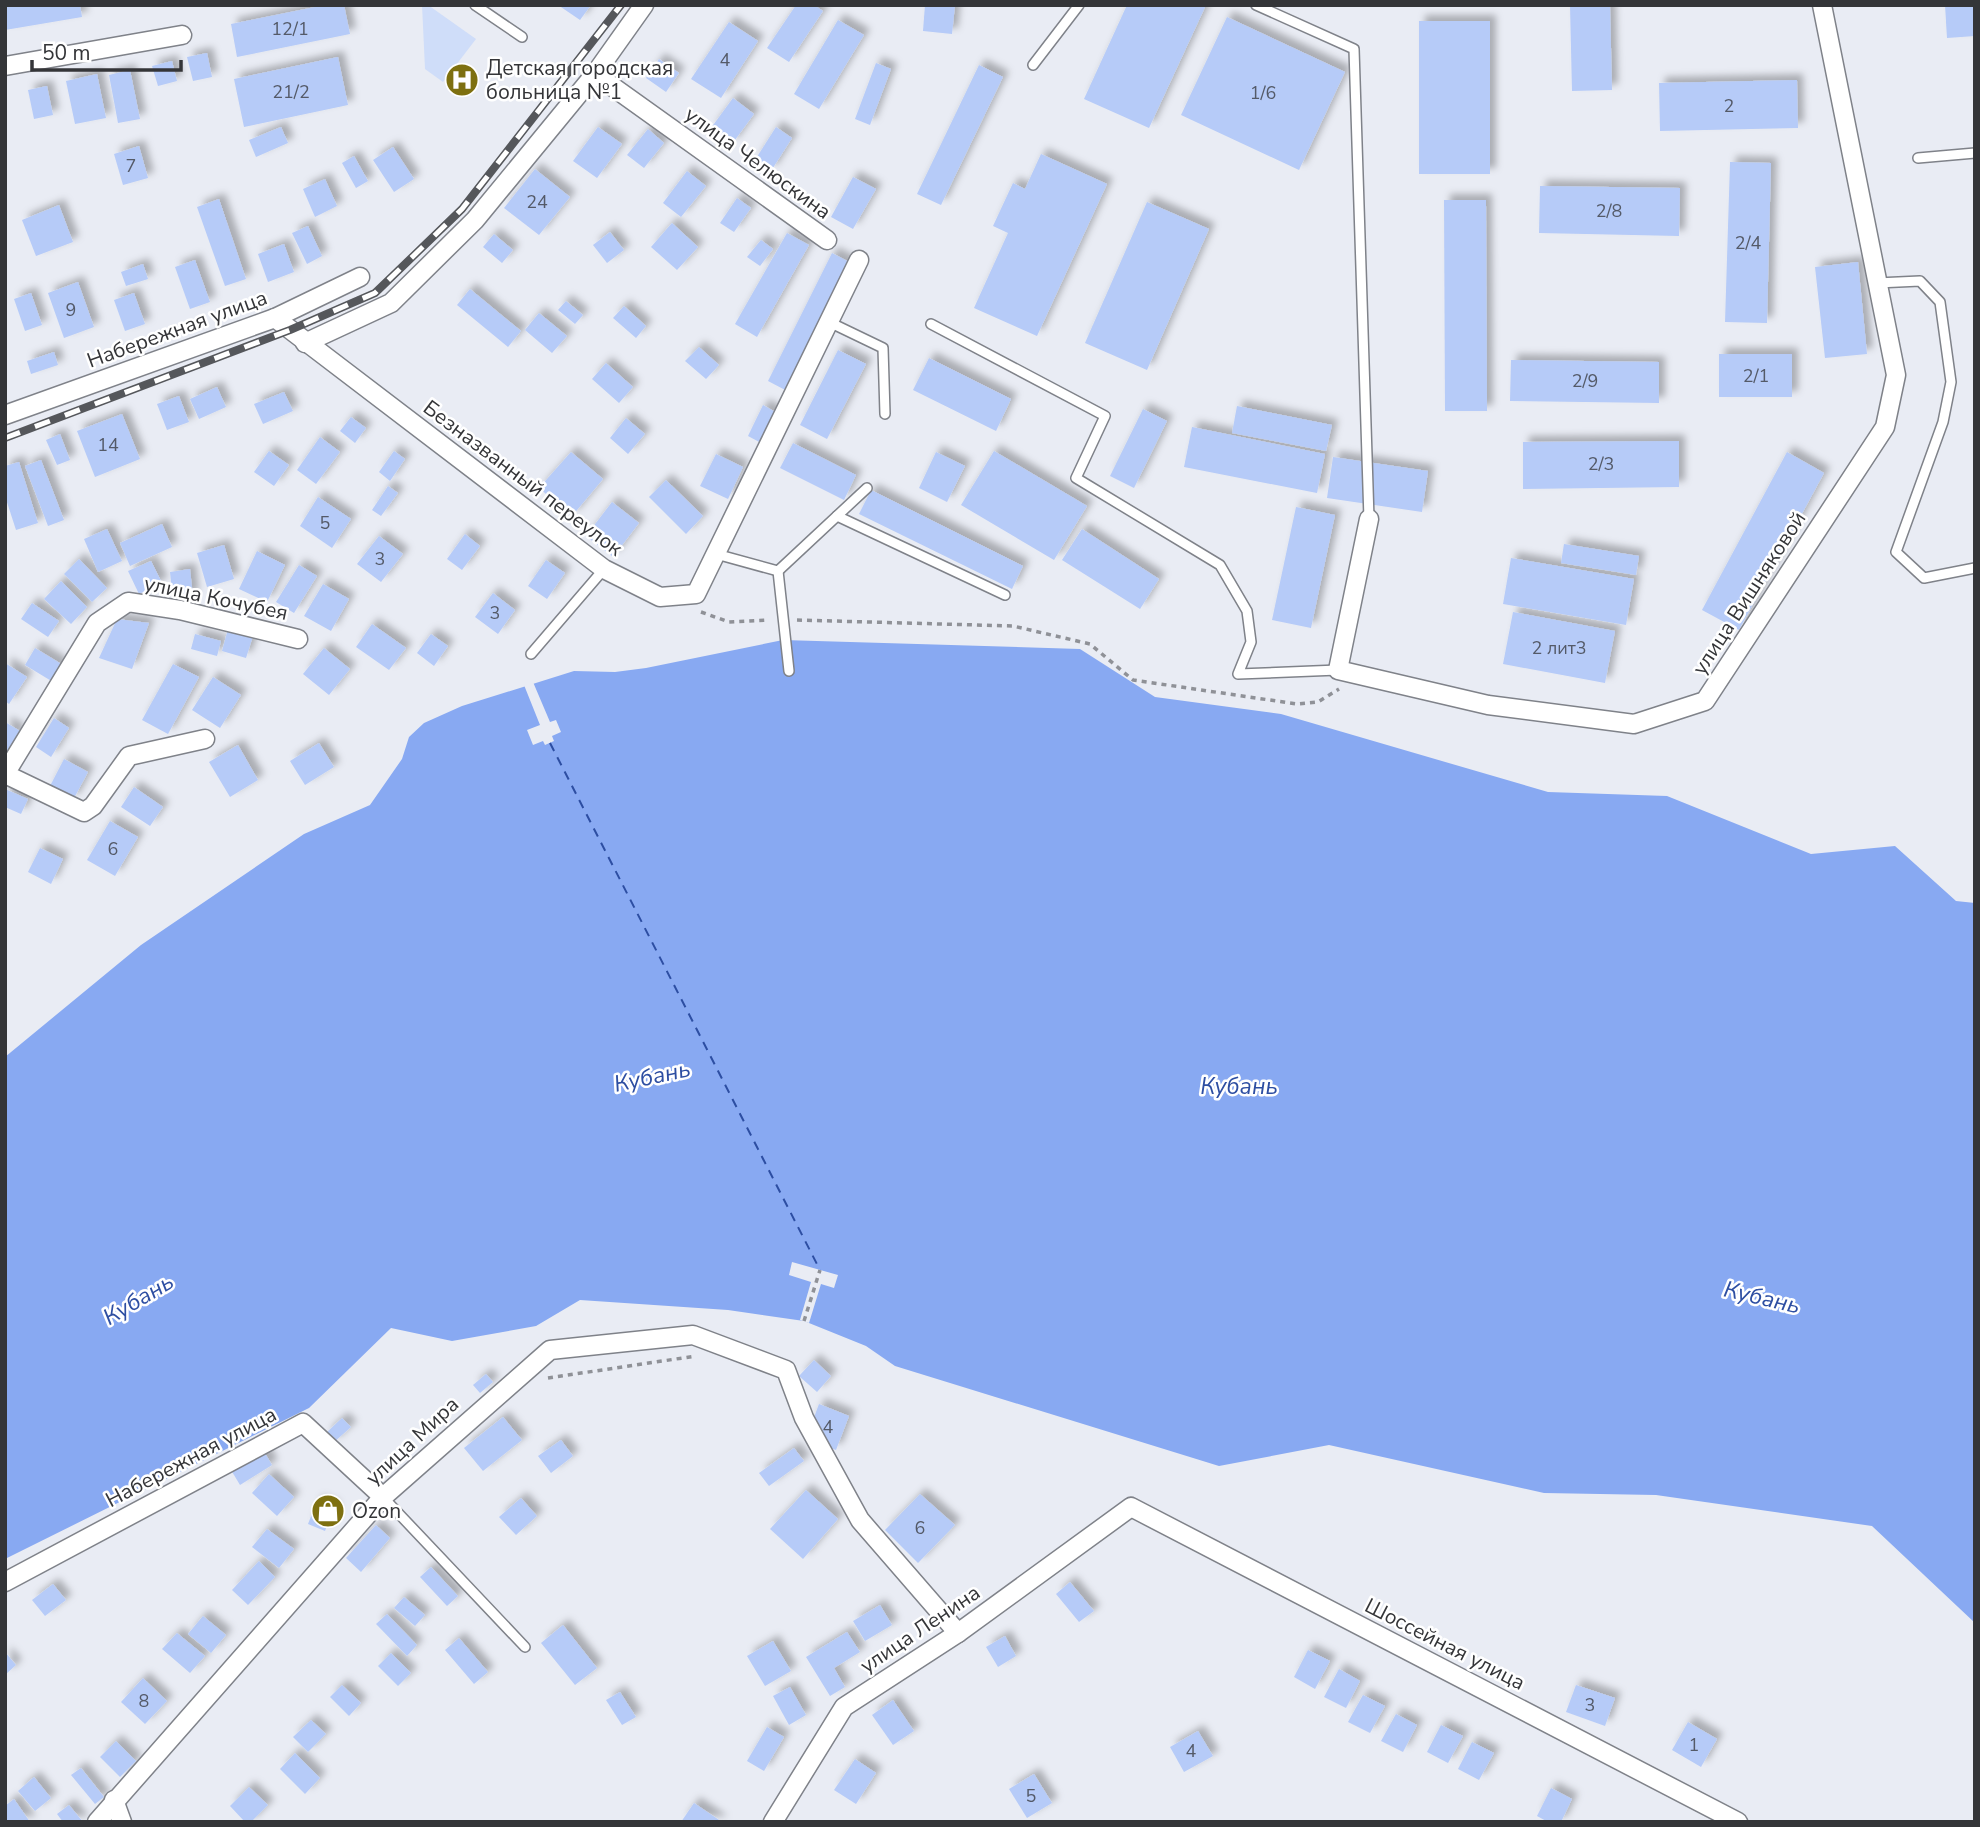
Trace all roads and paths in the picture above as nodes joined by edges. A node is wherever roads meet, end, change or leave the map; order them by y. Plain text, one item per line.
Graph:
1 (475, 5) edge
2 (644, 5) edge
3 (1079, 5) edge
4 (1256, 5) edge
5 (1822, 5) edge
6 (182, 35) dead end
7 (522, 37) dead end
8 (1032, 65) dead end
9 (5, 66) edge
10 (595, 74) junction
11 (1975, 153) edge
12 (1919, 158) dead end
13 (827, 240) dead end
14 (859, 260) dead end
15 (360, 277) dead end
16 (1877, 283) junction
17 (275, 318) junction
18 (829, 321) junction
19 (931, 324) dead end
20 (305, 343) junction
21 (885, 414) dead end
22 (5, 415) edge
23 (867, 488) dead end
24 (837, 516) junction
25 (1369, 519) joint
26 (716, 554) junction
27 (1975, 568) edge
28 (604, 569) junction
29 (778, 571) junction
30 (696, 594) junction
31 (1005, 595) dead end
32 (784, 620) junction
33 (298, 639) dead end
34 (531, 654) dead end
35 (789, 671) dead end
36 (1342, 671) junction
37 (205, 739) dead end
38 (5, 774) edge
39 (820, 1270) dead end
40 (804, 1321) dead end
41 (697, 1356) dead end
42 (508, 1384) junction
43 (383, 1497) junction
44 (1131, 1507) joint
45 (5, 1582) edge
46 (958, 1633) junction
47 (524, 1647) dead end
48 (114, 1800) junction
49 (97, 1822) edge
50 (122, 1822) edge
51 (773, 1822) edge
52 (1738, 1822) edge

1 - 7 lane
2 - 10 street
3 - 8 lane
4 - 25 lane
5 - 16 street, улица Вишняковой
6 - 9 street
10 - 13 street, улица Челюскина
10 - 20 street
11 - 12 lane
14 - 18 street
15 - 17 street, Набережная улица
16 - 27 lane
16 - 36 street, улица Вишняковой
17 - 20 street, Безназванный переулок
17 - 22 street, Набережная улица
18 - 21 lane
18 - 26 street
19 - 36 lane
20 - 28 street, Безназванный переулок
23 - 24 lane
24 - 29 lane
24 - 31 lane
25 - 36 street
26 - 29 lane
26 - 30 street
28 - 30 street, Безназванный переулок
28 - 34 lane
29 - 32 lane
30 - 32 path
32 - 35 lane
32 - 36 path
33 - 38 street, улица Кочубея
37 - 38 street
39 - 40 path
41 - 42 path
42 - 43 street, улица Мира
42 - 46 street, улица Мира
43 - 45 street, Набережная улица
43 - 47 lane
43 - 48 street, улица Мира
44 - 46 street, улица Ленина
44 - 52 street, Шоссейная улица
46 - 51 street, улица Ленина
48 - 49 street, улица Мира
48 - 50 street

